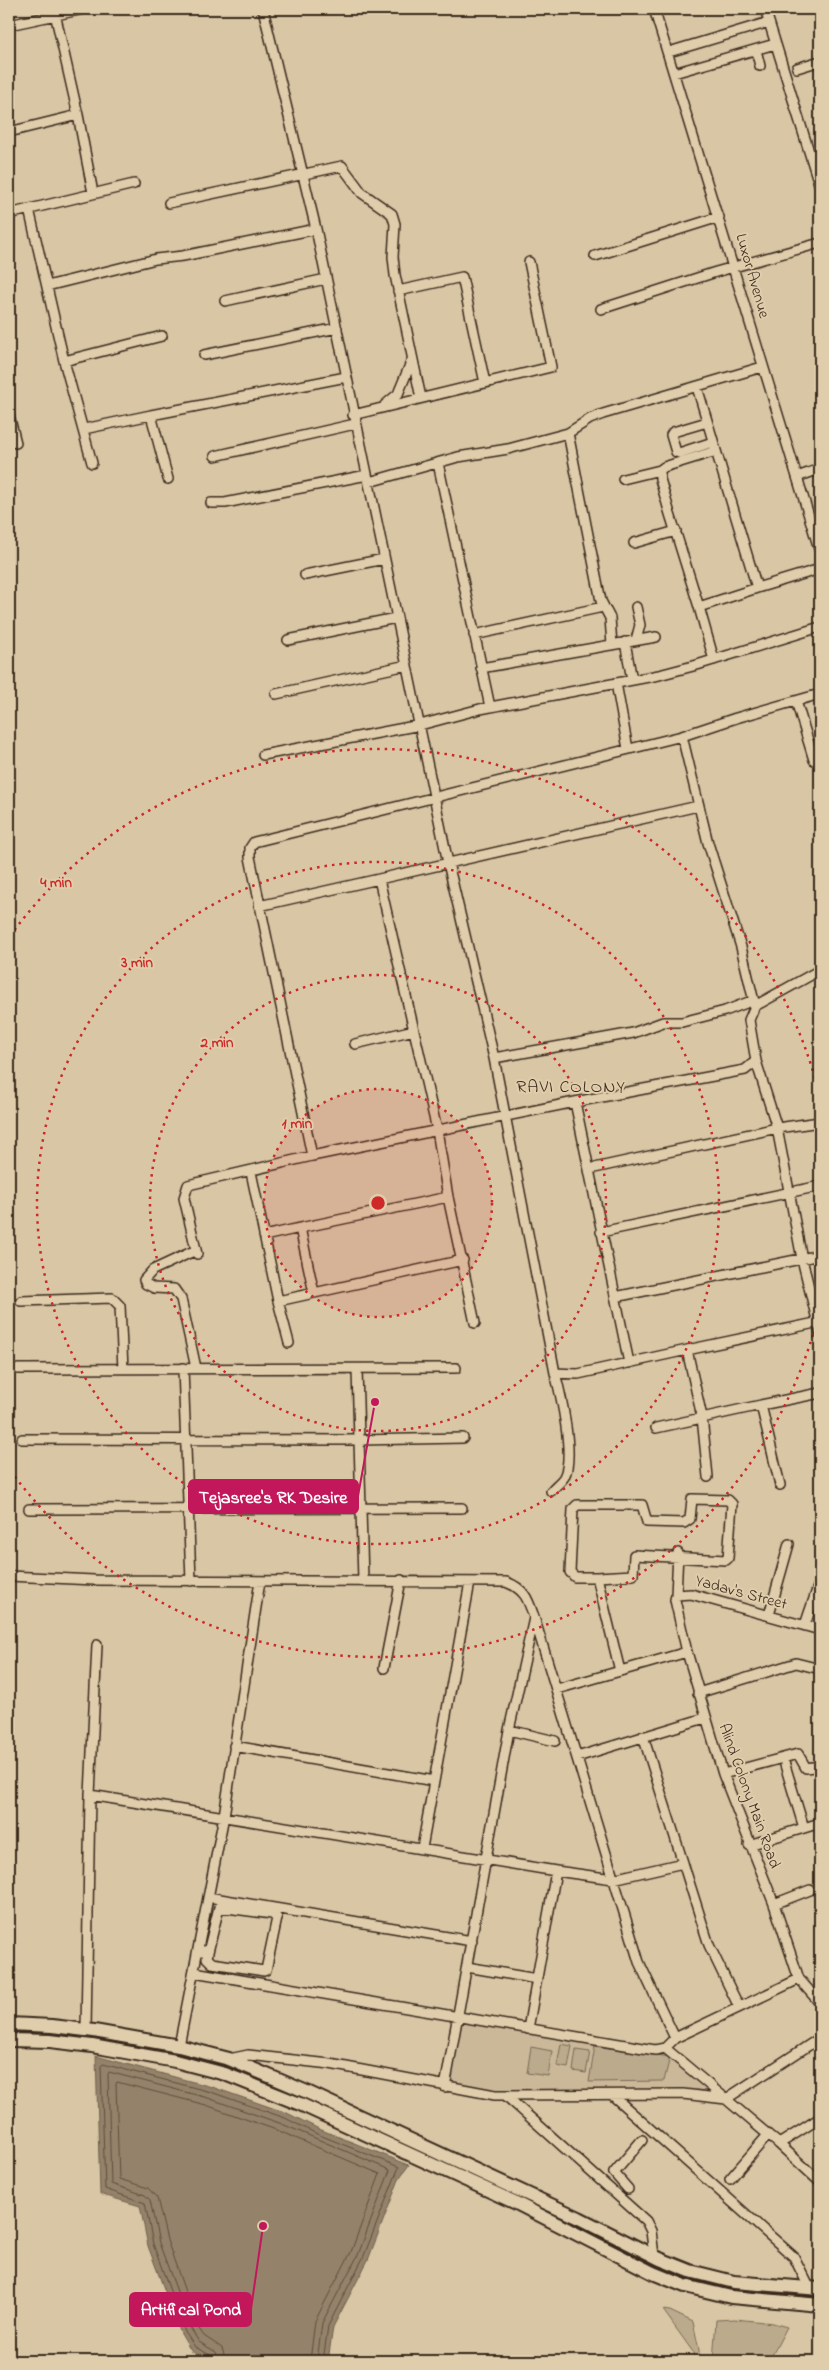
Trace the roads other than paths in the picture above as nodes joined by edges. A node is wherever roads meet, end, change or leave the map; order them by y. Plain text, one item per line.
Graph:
1 (84, 9) edge
2 (263, 9) edge
3 (654, 9) edge
4 (765, 9) edge
5 (54, 12) edge
6 (769, 22) junction
7 (9, 25) edge
8 (775, 44) junction
9 (756, 50) junction
10 (669, 52) junction
11 (820, 61) edge
12 (760, 66) dead end
13 (797, 68) dead end
14 (674, 73) junction
15 (78, 115) junction
16 (9, 132) edge
17 (302, 174) junction
18 (134, 184) dead end
19 (820, 187) edge
20 (93, 193) junction
21 (169, 203) dead end
22 (30, 209) junction
23 (9, 214) edge
24 (719, 217) junction
25 (316, 229) junction
26 (820, 243) edge
27 (595, 256) dead end
28 (529, 262) dead end
29 (734, 267) junction
30 (326, 279) junction
31 (47, 286) junction
32 (398, 291) junction
33 (225, 301) dead end
34 (601, 309) dead end
35 (337, 328) junction
36 (162, 336) dead end
37 (204, 356) dead end
38 (412, 359) junction
39 (64, 361) junction
40 (762, 367) junction
41 (346, 377) junction
42 (485, 383) junction
43 (697, 388) junction
44 (421, 398) junction
45 (383, 407) junction
46 (9, 415) edge
47 (151, 415) junction
48 (354, 419) junction
49 (705, 422) junction
50 (84, 429) junction
51 (568, 434) junction
52 (16, 443) dead end
53 (712, 446) junction
54 (215, 456) dead end
55 (92, 463) dead end
56 (438, 463) junction
57 (820, 469) edge
58 (660, 470) junction
59 (797, 477) junction
60 (368, 478) junction
61 (168, 479) dead end
62 (623, 479) dead end
63 (211, 503) dead end
64 (676, 531) junction
65 (634, 543) dead end
66 (820, 552) edge
67 (384, 559) junction
68 (820, 569) edge
69 (304, 575) dead end
70 (757, 588) junction
71 (603, 606) junction
72 (636, 607) dead end
73 (699, 607) junction
74 (396, 618) junction
75 (820, 627) edge
76 (474, 635) junction
77 (656, 637) dead end
78 (288, 640) dead end
79 (636, 640) junction
80 (625, 642) junction
81 (612, 645) junction
82 (714, 660) junction
83 (407, 666) junction
84 (482, 668) junction
85 (632, 680) junction
86 (616, 683) junction
87 (276, 694) dead end
88 (820, 694) edge
89 (796, 701) junction
90 (490, 707) junction
91 (420, 725) junction
92 (682, 736) junction
93 (628, 749) junction
94 (263, 755) dead end
95 (814, 760) dead end
96 (435, 796) junction
97 (698, 806) junction
98 (448, 863) junction
99 (379, 879) junction
100 (259, 906) junction
101 (820, 970) edge
102 (755, 1003) junction
103 (414, 1030) junction
104 (355, 1044) dead end
105 (494, 1058) junction
106 (756, 1061) junction
107 (575, 1102) junction
108 (505, 1116) junction
109 (820, 1122) edge
110 (778, 1128) junction
111 (437, 1130) junction
112 (312, 1156) junction
113 (590, 1169) junction
114 (251, 1172) junction
115 (820, 1186) edge
116 (789, 1192) junction
117 (448, 1197) junction
118 (300, 1228) junction
119 (601, 1232) junction
120 (264, 1236) junction
121 (820, 1255) edge
122 (802, 1259) junction
123 (463, 1260) junction
124 (314, 1293) junction
125 (615, 1297) junction
126 (21, 1301) dead end
127 (278, 1301) junction
128 (819, 1322) edge
129 (475, 1324) dead end
130 (820, 1332) edge
131 (289, 1343) dead end
132 (688, 1350) junction
133 (628, 1363) junction
134 (123, 1368) junction
135 (183, 1368) junction
136 (196, 1368) junction
137 (456, 1368) dead end
138 (18, 1369) dead end
139 (357, 1369) junction
140 (555, 1373) junction
141 (820, 1393) edge
142 (761, 1405) junction
143 (702, 1417) junction
144 (656, 1428) dead end
145 (463, 1438) dead end
146 (22, 1439) dead end
147 (186, 1439) junction
148 (359, 1440) junction
149 (708, 1477) dead end
150 (780, 1485) dead end
151 (551, 1491) dead end
152 (361, 1507) junction
153 (188, 1508) junction
154 (462, 1508) dead end
155 (29, 1509) dead end
156 (789, 1544) dead end
157 (678, 1555) junction
158 (9, 1576) edge
159 (597, 1577) junction
160 (363, 1580) junction
161 (401, 1580) junction
162 (820, 1580) edge
163 (191, 1581) junction
164 (260, 1581) junction
165 (470, 1582) junction
166 (679, 1594) junction
167 (820, 1614) edge
168 (769, 1616) junction
169 (534, 1618) junction
170 (805, 1626) junction
171 (818, 1629) edge
172 (97, 1645) dead end
173 (686, 1652) junction
174 (384, 1668) dead end
175 (820, 1669) edge
176 (620, 1671) junction
177 (557, 1689) junction
178 (698, 1693) junction
179 (705, 1718) junction
180 (509, 1730) junction
181 (642, 1736) junction
182 (555, 1741) dead end
183 (234, 1746) junction
184 (577, 1757) junction
185 (784, 1765) dead end
186 (820, 1766) edge
187 (723, 1774) junction
188 (434, 1781) junction
189 (90, 1795) junction
190 (224, 1816) junction
191 (820, 1823) edge
192 (804, 1828) junction
193 (749, 1845) junction
194 (422, 1848) junction
195 (487, 1859) junction
196 (683, 1863) junction
197 (556, 1870) junction
198 (613, 1879) junction
199 (810, 1890) dead end
200 (208, 1897) junction
201 (774, 1904) junction
202 (204, 1919) junction
203 (215, 1920) junction
204 (472, 1941) junction
205 (198, 1950) junction
206 (208, 1952) junction
207 (467, 1967) junction
208 (194, 1972) junction
209 (537, 1979) junction
210 (799, 1979) junction
211 (820, 2002) edge
212 (739, 2007) junction
213 (457, 2016) junction
214 (9, 2024) edge
215 (528, 2029) junction
216 (86, 2030) junction
217 (675, 2038) junction
218 (820, 2038) edge
219 (9, 2040) edge
220 (179, 2046) junction
221 (665, 2048) junction
222 (229, 2059) junction
223 (225, 2074) junction
224 (445, 2087) junction
225 (505, 2095) junction
226 (612, 2095) junction
227 (726, 2099) junction
228 (820, 2118) edge
229 (768, 2135) junction
230 (642, 2140) dead end
231 (779, 2144) junction
232 (614, 2173) junction
233 (730, 2178) dead end
234 (820, 2182) edge
235 (604, 2184) junction
236 (616, 2194) junction
237 (654, 2256) junction
238 (815, 2289) edge
239 (820, 2305) edge

1 - 5 street
2 - 17 street
3 - 10 street, Luxor Avenue
4 - 6 street
5 - 7 street
5 - 15 street
6 - 8 street
6 - 10 street
8 - 9 street
8 - 19 street
9 - 12 street
9 - 14 street
10 - 14 street, Luxor Avenue
11 - 13 street
14 - 24 street, Luxor Avenue
15 - 16 street
15 - 20 street
17 - 21 street
17 - 25 street
17 - 32 street
18 - 20 street
20 - 22 street
22 - 23 street
22 - 31 street
24 - 27 street
24 - 29 street, Luxor Avenue
25 - 30 street
25 - 31 street
26 - 29 street
28 - 42 street
29 - 34 street
29 - 40 street, Luxor Avenue
30 - 33 street
30 - 35 street
31 - 39 street
32 - 38 street
32 - 42 street
35 - 37 street
35 - 41 street
36 - 39 street
38 - 44 street
38 - 45 street
39 - 50 street
40 - 43 street
40 - 59 street, Luxor Avenue
41 - 47 street
41 - 48 street
42 - 44 street
43 - 49 street
43 - 51 street
44 - 45 street
45 - 48 street
46 - 52 street
47 - 50 street
47 - 61 street
48 - 54 street
48 - 60 street
49 - 53 street
49 - 53 street
50 - 55 street
51 - 56 street
51 - 71 street
53 - 58 street
53 - 70 street
56 - 60 street
56 - 76 street
57 - 59 street
58 - 62 street
58 - 64 street
59 - 66 street, Luxor Avenue
60 - 63 street
60 - 67 street
64 - 65 street
64 - 73 street
67 - 69 street
67 - 74 street
68 - 70 street
70 - 73 street
71 - 76 street
71 - 81 street
72 - 79 street
73 - 82 street
74 - 78 street
74 - 83 street
75 - 82 street
76 - 84 street
77 - 79 street
79 - 80 street
80 - 81 street
80 - 85 street
81 - 84 street
82 - 85 street
83 - 87 street
83 - 91 street
84 - 90 street
85 - 86 street
86 - 90 street
86 - 93 street
88 - 89 street
89 - 92 street
89 - 95 street
90 - 91 street
91 - 94 street
91 - 96 street
92 - 93 street
92 - 97 street
93 - 96 street
96 - 98 street
96 - 100 street
97 - 98 street
97 - 102 street
98 - 99 street
98 - 105 street
99 - 100 street
99 - 103 street
100 - 112 street
101 - 102 street
102 - 105 street
102 - 106 street
103 - 104 street
103 - 111 street
105 - 108 street
106 - 107 street
106 - 110 street
107 - 108 street
107 - 113 street
108 - 111 street
108 - 140 street
109 - 110 street
110 - 113 street
110 - 116 street
111 - 112 street
111 - 117 street
112 - 114 street
113 - 119 street
114 - 120 street
114 - 136 street
115 - 116 street
116 - 119 street
116 - 122 street
117 - 118 street
117 - 123 street
118 - 120 street
118 - 124 street
119 - 125 street
120 - 127 street
121 - 122 street
122 - 125 street
122 - 128 street
123 - 124 street
123 - 129 street
124 - 127 street
125 - 133 street
126 - 134 street
127 - 131 street
128 - 130 street
128 - 132 street
132 - 133 street
132 - 143 street
133 - 140 street
134 - 135 street
134 - 138 street
135 - 136 street
135 - 147 street
136 - 139 street
137 - 139 street
139 - 148 street
140 - 151 street
141 - 142 street
142 - 143 street
142 - 150 street
143 - 144 street
143 - 149 street
145 - 148 street
146 - 147 street
147 - 148 street
147 - 153 street
148 - 152 street
152 - 153 street
152 - 154 street
152 - 160 street
153 - 155 street
153 - 163 street
156 - 168 street
157 - 159 street
157 - 159 street
157 - 166 street, Alind Colony Main Road
158 - 163 street
159 - 176 street
160 - 161 street
160 - 164 street
161 - 165 street
161 - 174 street
162 - 170 street
163 - 164 street
164 - 183 street
165 - 169 street
165 - 188 street
166 - 168 street, Yadav's Street
166 - 173 street, Alind Colony Main Road
167 - 171 street
168 - 170 street, Yadav's Street
169 - 177 street
169 - 180 street
170 - 171 street, Yadav's Street
172 - 189 street
173 - 176 street
173 - 178 street, Alind Colony Main Road
175 - 178 street
176 - 177 street
177 - 184 street
178 - 179 street, Alind Colony Main Road
179 - 181 street
179 - 187 street, Alind Colony Main Road
180 - 182 street
180 - 195 street
181 - 184 street
181 - 196 street
183 - 188 street
183 - 190 street
184 - 198 street
185 - 192 street
186 - 187 street
187 - 193 street, Alind Colony Main Road
188 - 194 street
189 - 190 street
189 - 216 street
190 - 194 street
190 - 200 street
191 - 192 street
192 - 193 street
193 - 201 street, Alind Colony Main Road
194 - 195 street
195 - 197 street
195 - 204 street
196 - 198 street
196 - 212 street
197 - 198 street
197 - 209 street
198 - 217 street
199 - 201 street
200 - 202 street
200 - 204 street
201 - 210 street, Alind Colony Main Road
202 - 203 street
202 - 205 street
203 - 206 street
203 - 206 street
204 - 207 street
205 - 206 street
205 - 208 street
207 - 209 street
207 - 213 street
208 - 213 street
208 - 220 street
209 - 215 street
210 - 211 street, Alind Colony Main Road
210 - 212 street
212 - 217 street
213 - 215 street
213 - 224 street
214 - 216 street
215 - 221 street
216 - 220 street
217 - 221 street
218 - 227 street
219 - 223 street
220 - 222 street
221 - 227 street
222 - 223 street
222 - 224 street
222 - 237 street
223 - 239 street
224 - 225 street
225 - 226 street
225 - 235 street
226 - 227 street
226 - 238 street
227 - 229 street
228 - 231 street
229 - 231 street
229 - 233 street
230 - 232 street
231 - 234 street
232 - 235 street
232 - 236 street
235 - 236 street
236 - 237 street
237 - 238 street

